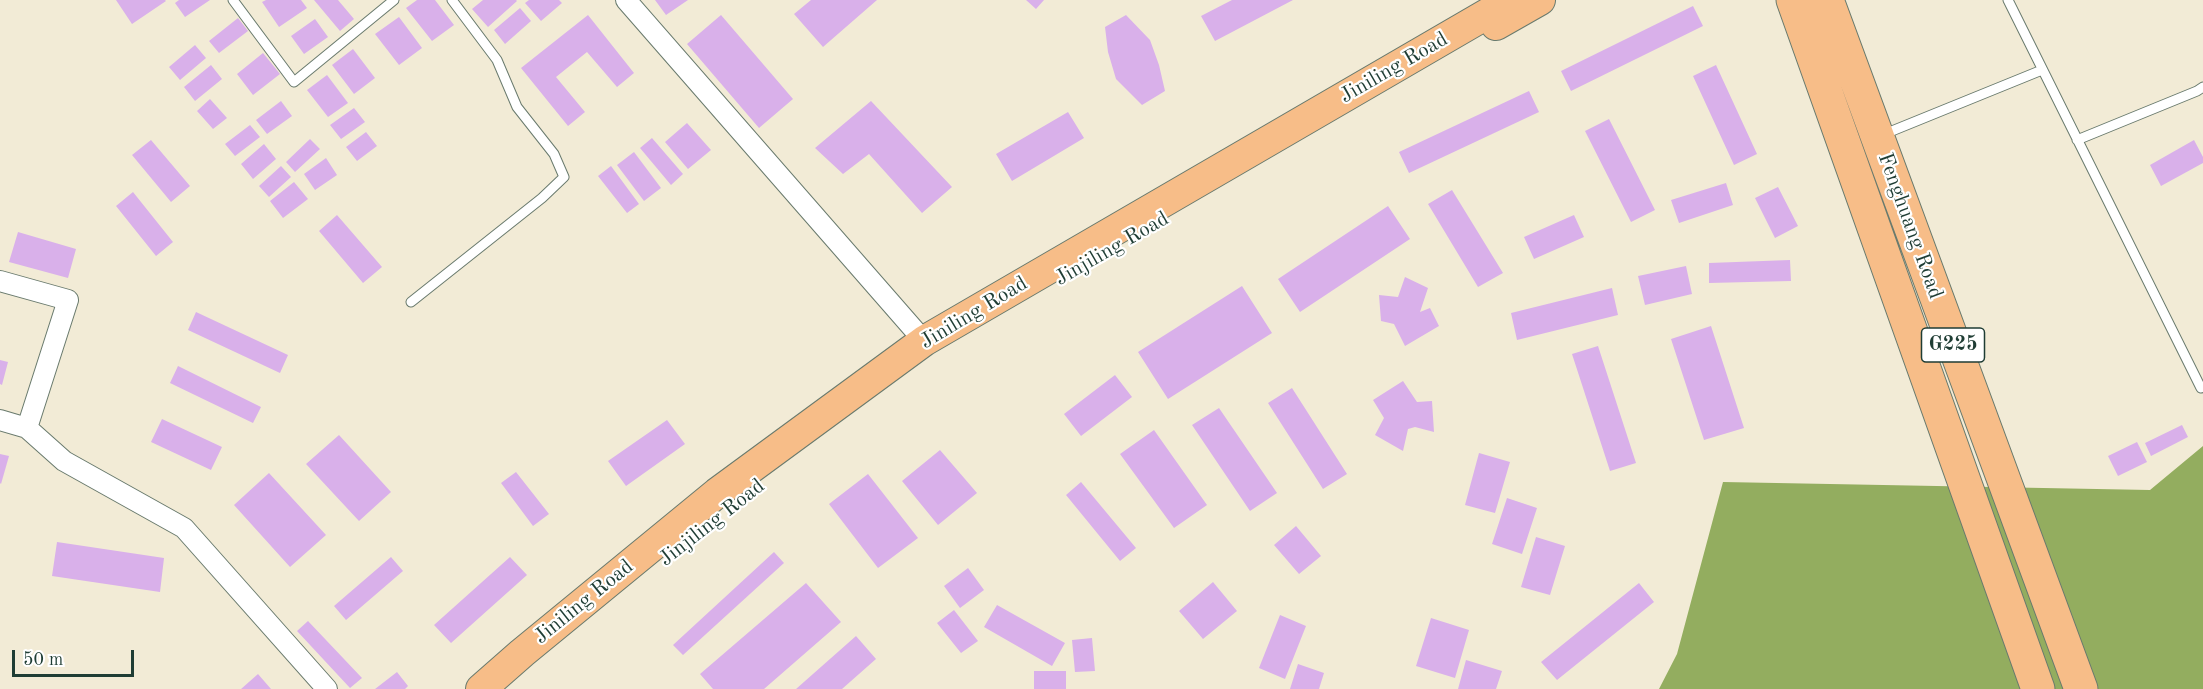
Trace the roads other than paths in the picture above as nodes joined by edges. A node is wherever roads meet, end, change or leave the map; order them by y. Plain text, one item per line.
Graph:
1 (233, 0) edge
2 (394, 0) edge
3 (452, 0) edge
4 (626, 0) edge
5 (1511, 0) edge
6 (1540, 0) edge
7 (1793, 0) edge
8 (1827, 0) edge
9 (2011, 1) edge
10 (2042, 70) junction
11 (2203, 87) edge
12 (1877, 137) junction
13 (2077, 140) junction
14 (0, 281) edge
15 (411, 302) dead end
16 (924, 341) junction
17 (2201, 388) dead end
18 (0, 420) edge
19 (27, 428) junction
20 (327, 689) edge
21 (481, 689) edge
22 (511, 689) edge
23 (2038, 689) edge
24 (2080, 689) edge

1 - 2 lane
3 - 15 lane
4 - 16 street
5 - 16 main road, Jiniling Road
6 - 22 main road, Jinjiling Road
7 - 23 highway, Fenghuang Road / G225
8 - 12 highway, Fenghuang Road / G225
9 - 10 lane
10 - 12 lane
10 - 13 lane
11 - 13 lane
12 - 24 highway, Fenghuang Road / G225
13 - 17 lane
14 - 19 street
16 - 21 main road, Jiniling Road
18 - 19 street
19 - 20 street

